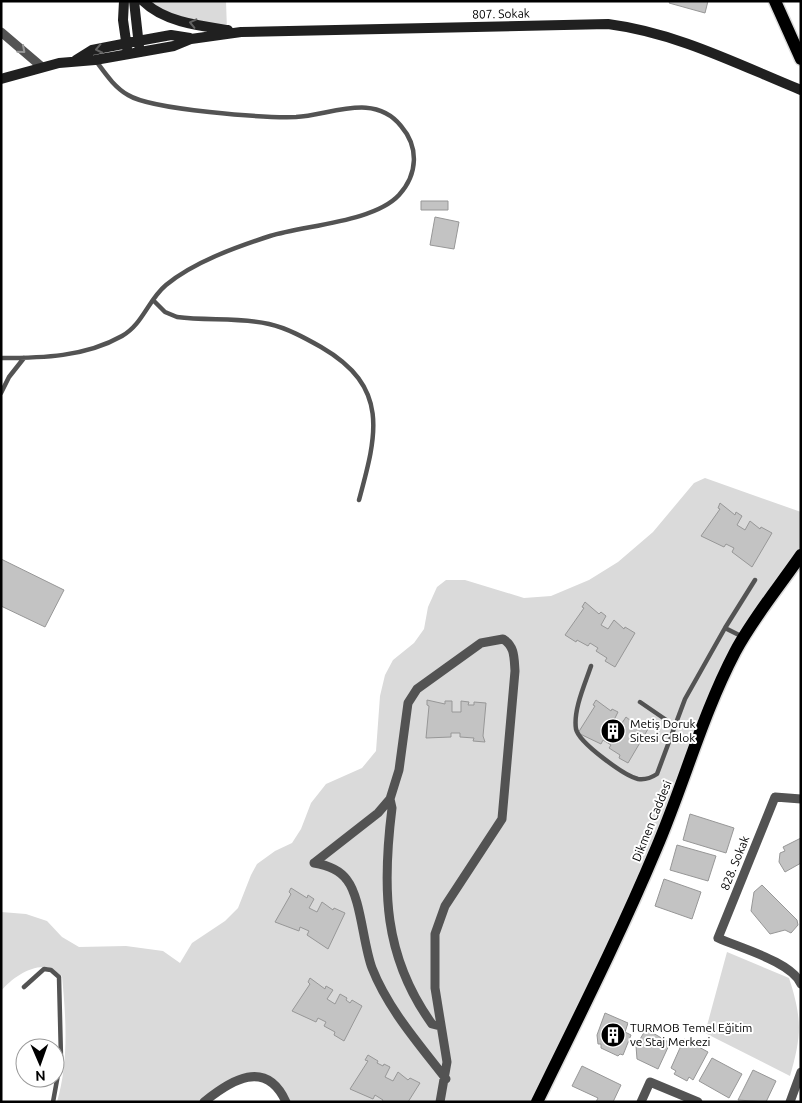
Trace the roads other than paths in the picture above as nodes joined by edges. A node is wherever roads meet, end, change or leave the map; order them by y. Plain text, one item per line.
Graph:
1 (124, 1) edge
2 (134, 1) edge
3 (143, 1) edge
4 (775, 1) edge
5 (1, 32) edge
6 (241, 32) junction
7 (139, 46) junction
8 (128, 49) junction
9 (801, 59) edge
10 (95, 60) junction
11 (74, 61) junction
12 (42, 68) junction
13 (1, 79) edge
14 (801, 90) edge
15 (154, 302) junction
16 (1, 358) edge
17 (24, 358) junction
18 (1, 393) edge
19 (359, 500) dead end
20 (801, 555) edge
21 (755, 580) dead end
22 (725, 628) junction
23 (744, 637) junction
24 (591, 666) dead end
25 (640, 702) dead end
26 (675, 726) junction
27 (390, 799) junction
28 (801, 799) edge
29 (801, 984) edge
30 (24, 987) dead end
31 (440, 1026) junction
32 (801, 1072) edge
33 (446, 1079) junction
34 (799, 1083) edge
35 (53, 1102) edge
36 (204, 1102) edge
37 (286, 1102) edge
38 (440, 1102) edge
39 (536, 1102) edge
40 (641, 1102) edge
41 (698, 1102) edge
42 (790, 1102) edge

1 - 8 main road
2 - 7 main road
6 -> 3 main road
4 - 9 main road
5 -> 12 street
6 - 7 main road, 807. Sokak
6 - 14 main road, 807. Sokak
7 - 8 main road, 807. Sokak
8 - 10 main road, 807. Sokak
8 -> 11 main road, 807. Sokak
10 - 11 main road, 807. Sokak
10 - 15 lane
11 - 12 main road, 807. Sokak
12 - 13 main road, 807. Sokak
15 - 17 lane
15 - 19 lane
16 - 17 lane
17 - 18 lane
20 - 23 main road, Dikmen Caddesi
21 - 22 lane
22 - 23 lane
22 - 26 lane
23 - 39 main road, Dikmen Caddesi
24 - 26 lane
25 - 26 lane
27 - 31 street
27 - 31 street
27 - 33 street
28 - 29 street, 828. Sokak
30 - 35 lane
31 - 33 street
32 - 34 street
33 - 38 street
34 - 42 street
36 - 37 street
40 - 41 street

